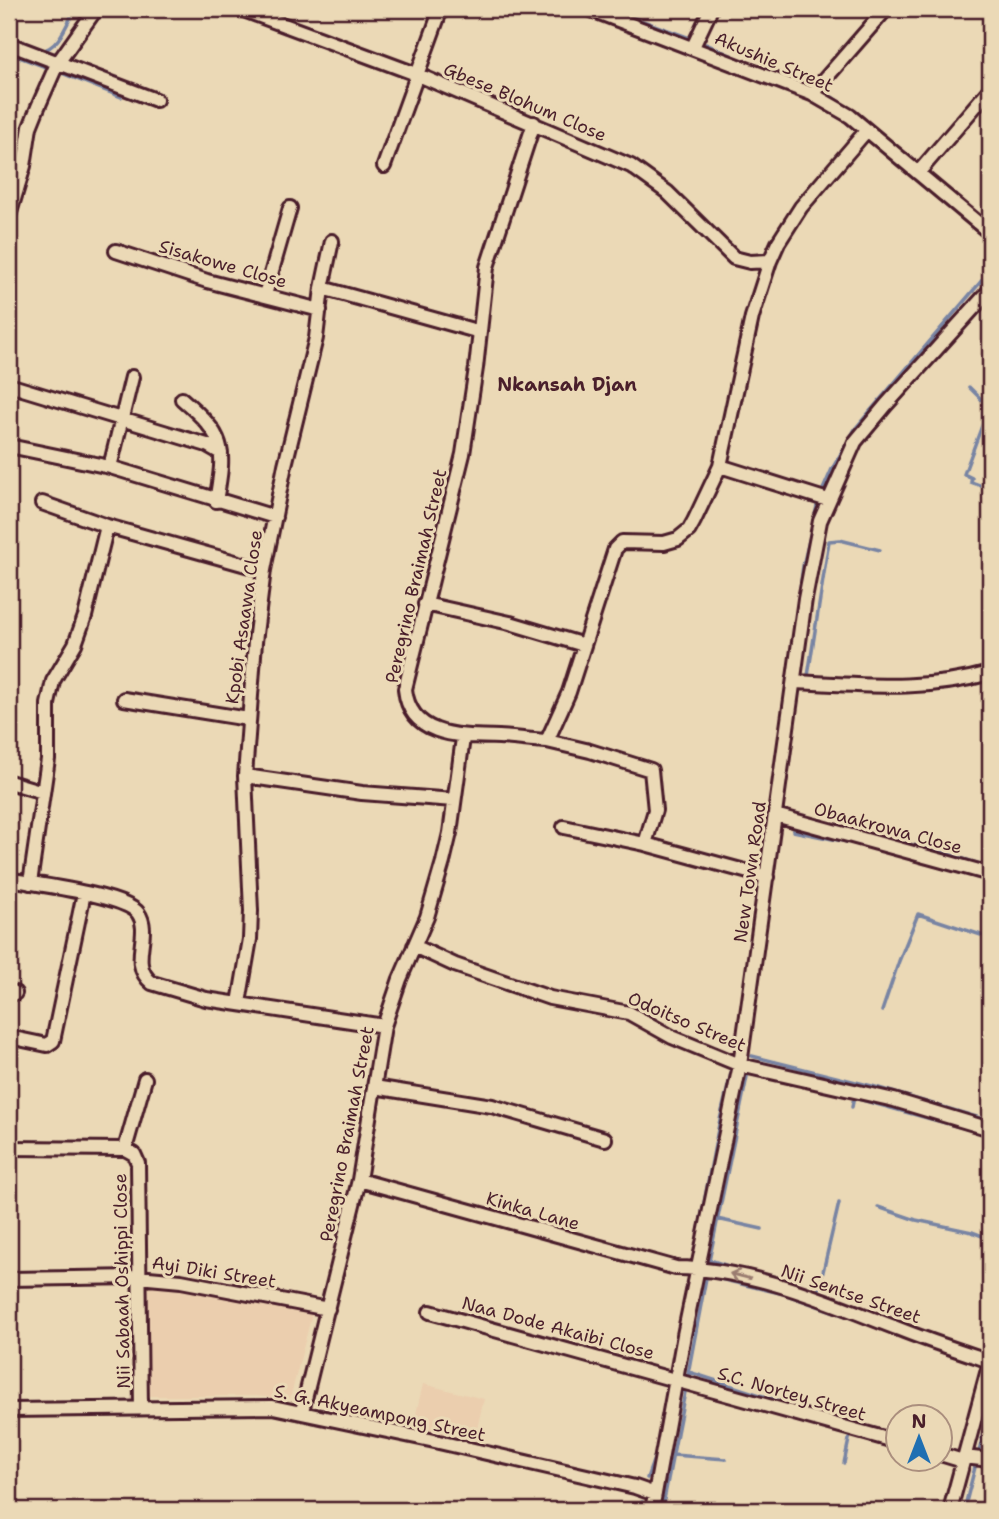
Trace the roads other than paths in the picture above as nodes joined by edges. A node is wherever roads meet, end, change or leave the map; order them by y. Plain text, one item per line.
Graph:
1 (96, 9) edge
2 (242, 9) edge
3 (442, 9) edge
4 (589, 9) edge
5 (711, 9) edge
6 (886, 9) edge
7 (9, 44) edge
8 (693, 47) junction
9 (57, 64) junction
10 (416, 74) junction
11 (990, 89) edge
12 (812, 94) junction
13 (156, 100) dead end
14 (534, 123) junction
15 (867, 130) junction
16 (384, 166) dead end
17 (918, 173) junction
18 (290, 208) dead end
19 (9, 216) edge
20 (990, 233) edge
21 (332, 241) dead end
22 (116, 251) dead end
23 (770, 261) junction
24 (322, 288) junction
25 (990, 290) edge
26 (265, 295) junction
27 (320, 310) junction
28 (480, 332) junction
29 (132, 377) dead end
30 (9, 385) edge
31 (182, 399) dead end
32 (121, 420) junction
33 (9, 446) edge
34 (221, 453) junction
35 (720, 466) junction
36 (110, 467) junction
37 (828, 500) junction
38 (216, 501) junction
39 (42, 503) dead end
40 (275, 517) junction
41 (107, 526) junction
42 (264, 570) junction
43 (425, 604) junction
44 (584, 645) junction
45 (990, 673) edge
46 (794, 682) junction
47 (124, 699) dead end
48 (248, 719) junction
49 (463, 738) junction
50 (547, 741) junction
51 (246, 776) junction
52 (9, 782) edge
53 (43, 792) junction
54 (454, 800) junction
55 (775, 815) junction
56 (564, 827) dead end
57 (645, 844) junction
58 (990, 874) edge
59 (767, 877) junction
60 (9, 879) edge
61 (30, 883) junction
62 (83, 893) junction
63 (414, 946) junction
64 (239, 1003) junction
65 (384, 1026) junction
66 (9, 1037) edge
67 (740, 1065) junction
68 (145, 1079) dead end
69 (374, 1087) junction
70 (990, 1129) edge
71 (606, 1139) dead end
72 (9, 1148) edge
73 (130, 1152) junction
74 (359, 1180) junction
75 (698, 1269) junction
76 (138, 1277) junction
77 (9, 1279) edge
78 (328, 1309) junction
79 (430, 1312) dead end
80 (990, 1362) edge
81 (677, 1379) junction
82 (141, 1408) junction
83 (9, 1410) edge
84 (302, 1411) junction
85 (884, 1438) edge
86 (954, 1457) edge
87 (963, 1459) junction
88 (990, 1460) edge
89 (655, 1494) junction
90 (652, 1510) edge
91 (950, 1510) edge

1 - 9 street
2 - 10 street, Gbese Blohum Close
3 - 10 street
4 - 8 street, Akushie Street
5 - 8 street
6 - 12 street
7 - 9 street
8 - 12 street, Akushie Street
9 - 13 street
9 - 19 street
10 - 14 street, Gbese Blohum Close
10 - 16 street
11 - 17 street
12 - 15 street, Akushie Street
14 - 23 street, Gbese Blohum Close
14 - 28 street, Peregrino Braimah Street
15 - 17 street, Akushie Street
15 - 23 street
17 - 20 street, Akushie Street
18 - 26 street
21 - 24 street, Kpobi Asaawa Close
22 - 26 street, Sisakowe Close
23 - 35 street
24 - 27 street, Kpobi Asaawa Close
24 - 28 street
25 - 37 street, New Town Road
26 - 27 street, Sisakowe Close
27 - 40 street, Kpobi Asaawa Close
28 - 43 street, Peregrino Braimah Street
29 - 32 street
30 - 32 street
31 - 34 street
32 - 34 street
32 - 36 street
33 - 36 street
34 - 38 street
35 - 37 street
35 - 44 street
36 - 38 street
37 - 46 street, New Town Road
38 - 40 street
39 - 41 street
40 - 42 street, Kpobi Asaawa Close
41 - 42 street
41 - 53 street
42 - 48 street, Kpobi Asaawa Close
43 - 44 street
43 - 49 street, Peregrino Braimah Street
44 - 50 street
45 - 46 street
46 - 55 street, New Town Road
47 - 48 street
48 - 51 street, Kpobi Asaawa Close
49 - 50 street
49 - 54 street, Peregrino Braimah Street
50 - 57 street
51 - 54 street
51 - 64 street, Kpobi Asaawa Close
52 - 53 street
53 - 61 street
54 - 63 street, Peregrino Braimah Street
55 - 58 street, Obaakrowa Close
55 - 59 street, New Town Road
56 - 57 street
57 - 59 street
59 - 67 street, New Town Road
60 - 61 street
61 - 62 street
62 - 64 street
62 - 66 street
63 - 65 street, Peregrino Braimah Street
63 - 67 street, Odoitso Street
64 - 65 street
65 - 69 street, Peregrino Braimah Street
67 - 70 street, Odoitso Street
67 - 75 street, New Town Road
68 - 73 street
69 - 71 street
69 - 74 street, Peregrino Braimah Street
72 - 73 street
73 - 76 street, Nii Sabaah Oshippi Close
74 - 75 street, Kinka Lane
74 - 78 street, Peregrino Braimah Street
80 -> 75 street, Nii Sentse Street
75 - 81 street, New Town Road
76 - 77 street, Ayi Diki Street
76 - 78 street, Ayi Diki Street
76 - 82 street, Nii Sabaah Oshippi Close
78 - 84 street, Peregrino Braimah Street
79 - 81 street, Naa Dode Akaibi Close
80 - 87 street
81 - 85 street, S.C. Nortey Street
81 - 89 street, New Town Road
82 - 83 street, S. G. Akyeampong Street
82 - 84 street, S. G. Akyeampong Street
84 - 89 street, S. G. Akyeampong Street
86 - 87 street
87 - 88 street
87 - 91 street
89 - 90 street, New Town Road

